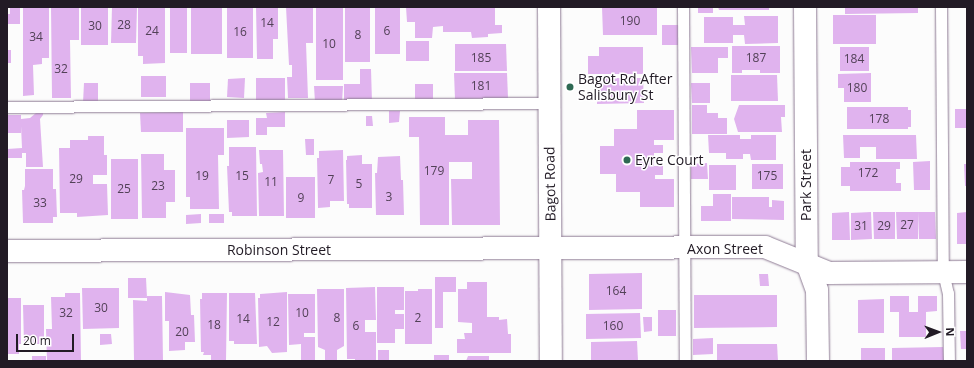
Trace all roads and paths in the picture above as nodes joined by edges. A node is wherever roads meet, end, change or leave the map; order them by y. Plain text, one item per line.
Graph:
1 (549, 7) edge
2 (683, 7) edge
3 (805, 7) edge
4 (941, 7) edge
5 (549, 103) junction
6 (7, 107) edge
7 (683, 248) junction
8 (550, 249) junction
9 (7, 252) edge
10 (807, 264) junction
11 (943, 272) junction
12 (967, 272) edge
13 (551, 361) edge
14 (685, 361) edge
15 (818, 361) edge
16 (949, 361) edge

1 - 5 street, Bagot Road
2 - 7 lane
3 - 10 street, Park Street
4 - 11 lane
5 - 6 lane
5 - 8 street, Bagot Road
7 - 8 street, Axon Street
7 - 10 street, Axon Street
7 - 14 lane
8 - 9 street, Robinson Street
8 - 13 street, Bagot Road
10 - 11 street, Axon Street
10 - 15 street, Park Street
11 - 12 street, Axon Street
11 - 16 lane

